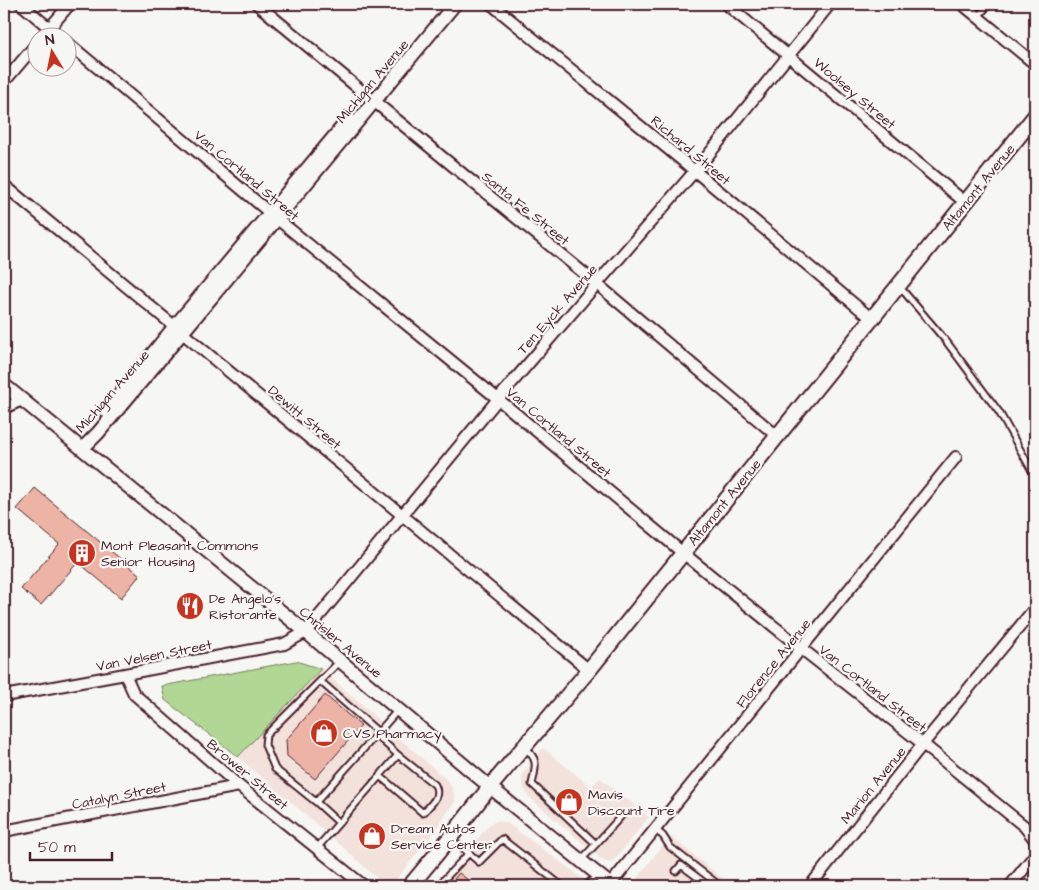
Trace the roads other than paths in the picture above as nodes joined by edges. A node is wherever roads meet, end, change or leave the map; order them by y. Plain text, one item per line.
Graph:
1 (21, 4) edge
2 (70, 4) edge
3 (257, 4) edge
4 (444, 4) edge
5 (455, 4) edge
6 (491, 4) edge
7 (726, 4) edge
8 (830, 4) edge
9 (962, 4) edge
10 (989, 4) edge
11 (978, 17) junction
12 (50, 28) joint
13 (78, 51) edge
14 (28, 54) edge
15 (788, 55) junction
16 (1035, 64) edge
17 (4, 82) edge
18 (371, 99) junction
19 (1035, 116) edge
20 (695, 171) junction
21 (4, 185) edge
22 (966, 203) junction
23 (274, 216) junction
24 (597, 284) junction
25 (899, 285) junction
26 (872, 319) junction
27 (178, 330) junction
28 (4, 385) edge
29 (498, 399) junction
30 (22, 400) junction
31 (4, 408) edge
32 (777, 436) junction
33 (82, 449) junction
34 (956, 458) dead end
35 (1035, 476) edge
36 (402, 515) junction
37 (683, 553) junction
38 (1035, 608) edge
39 (306, 632) junction
40 (802, 649) junction
41 (340, 660) junction
42 (588, 670) junction
43 (126, 674) junction
44 (320, 681) junction
45 (4, 696) edge
46 (399, 710) junction
47 (377, 734) junction
48 (923, 744) junction
49 (524, 747) junction
50 (398, 754) junction
51 (380, 776) junction
52 (239, 786) junction
53 (490, 787) junction
54 (316, 802) junction
55 (623, 814) dead end
56 (338, 822) junction
57 (655, 830) junction
58 (4, 831) edge
59 (449, 839) junction
60 (1035, 840) edge
61 (596, 844) junction
62 (316, 848) junction
63 (469, 853) junction
64 (1035, 855) edge
65 (581, 860) junction
66 (676, 872) dead end
67 (598, 874) junction
68 (611, 885) edge
69 (364, 886) edge
70 (410, 886) edge
71 (438, 886) edge
72 (562, 886) edge
73 (586, 886) edge
74 (709, 886) edge
75 (720, 886) edge
76 (810, 886) edge
77 (1010, 886) edge

1 - 12 street
2 - 12 street
3 - 18 street, Santa Fe Street
4 - 18 street, Michigan Avenue
5 - 18 street, Michigan Avenue
6 - 20 street, Richard Street
7 - 15 street, Woolsey Street
8 - 15 street, Ten Eyck Avenue
9 - 11 street
10 - 11 lane
11 - 16 street
13 - 23 street, Van Cortland Street
14 - 17 street
15 - 20 street, Ten Eyck Avenue
15 - 22 street, Woolsey Street
18 - 23 street, Michigan Avenue
18 - 24 street, Santa Fe Street
19 - 22 main road, Altamont Avenue
20 - 24 street, Ten Eyck Avenue
20 - 26 street, Richard Street
21 - 27 street, Dewitt Street
22 - 25 main road, Altamont Avenue
23 - 27 street, Michigan Avenue
23 - 29 street, Van Cortland Street
24 - 29 street, Ten Eyck Avenue
24 - 32 street, Santa Fe Street
25 - 26 main road, Altamont Avenue
25 - 35 lane
26 - 32 main road, Altamont Avenue
27 - 33 street, Michigan Avenue
27 - 36 street, Dewitt Street
28 - 30 street, Chrisler Avenue
29 - 36 street, Ten Eyck Avenue
29 - 37 street, Van Cortland Street
30 - 31 street
30 - 33 street, Chrisler Avenue
32 - 37 main road, Altamont Avenue
33 - 39 street, Chrisler Avenue
34 - 40 street, Florence Avenue
36 - 39 street, Ten Eyck Avenue
36 - 42 street, Dewitt Street
37 - 40 street, Van Cortland Street
37 - 42 main road, Altamont Avenue
38 - 48 street, Marion Avenue
39 - 41 street, Chrisler Avenue
39 - 43 street, Van Velsen Street
40 - 48 street, Van Cortland Street
40 - 57 street, Florence Avenue
41 - 44 lane
41 - 46 street, Chrisler Avenue
42 - 49 main road, Altamont Avenue
43 - 45 street, Van Velsen Street
43 - 52 street, Brower Street
44 - 47 lane
44 - 54 lane
46 - 47 lane
46 - 53 street, Chrisler Avenue
47 - 50 lane
47 - 54 lane
48 - 60 street, Van Cortland Street
48 - 76 street, Marion Avenue
49 - 53 main road, Altamont Avenue
49 - 61 lane
50 - 51 lane
50 - 51 lane
51 - 56 lane
52 - 58 street, Catalyn Street
52 - 62 street, Brower Street
53 - 59 main road, Altamont Avenue
53 - 65 street, Chrisler Avenue
54 - 56 lane
55 - 61 lane
56 - 62 lane
57 - 68 street, Florence Avenue
57 - 75 lane
59 - 63 lane
59 - 70 main road, Altamont Avenue
61 - 65 lane
62 - 69 street, Brower Street
63 - 71 lane
63 - 72 lane
64 - 77 street
65 - 67 street, Chrisler Avenue
66 - 74 lane
67 - 68 street, Chrisler Avenue
67 - 73 lane

